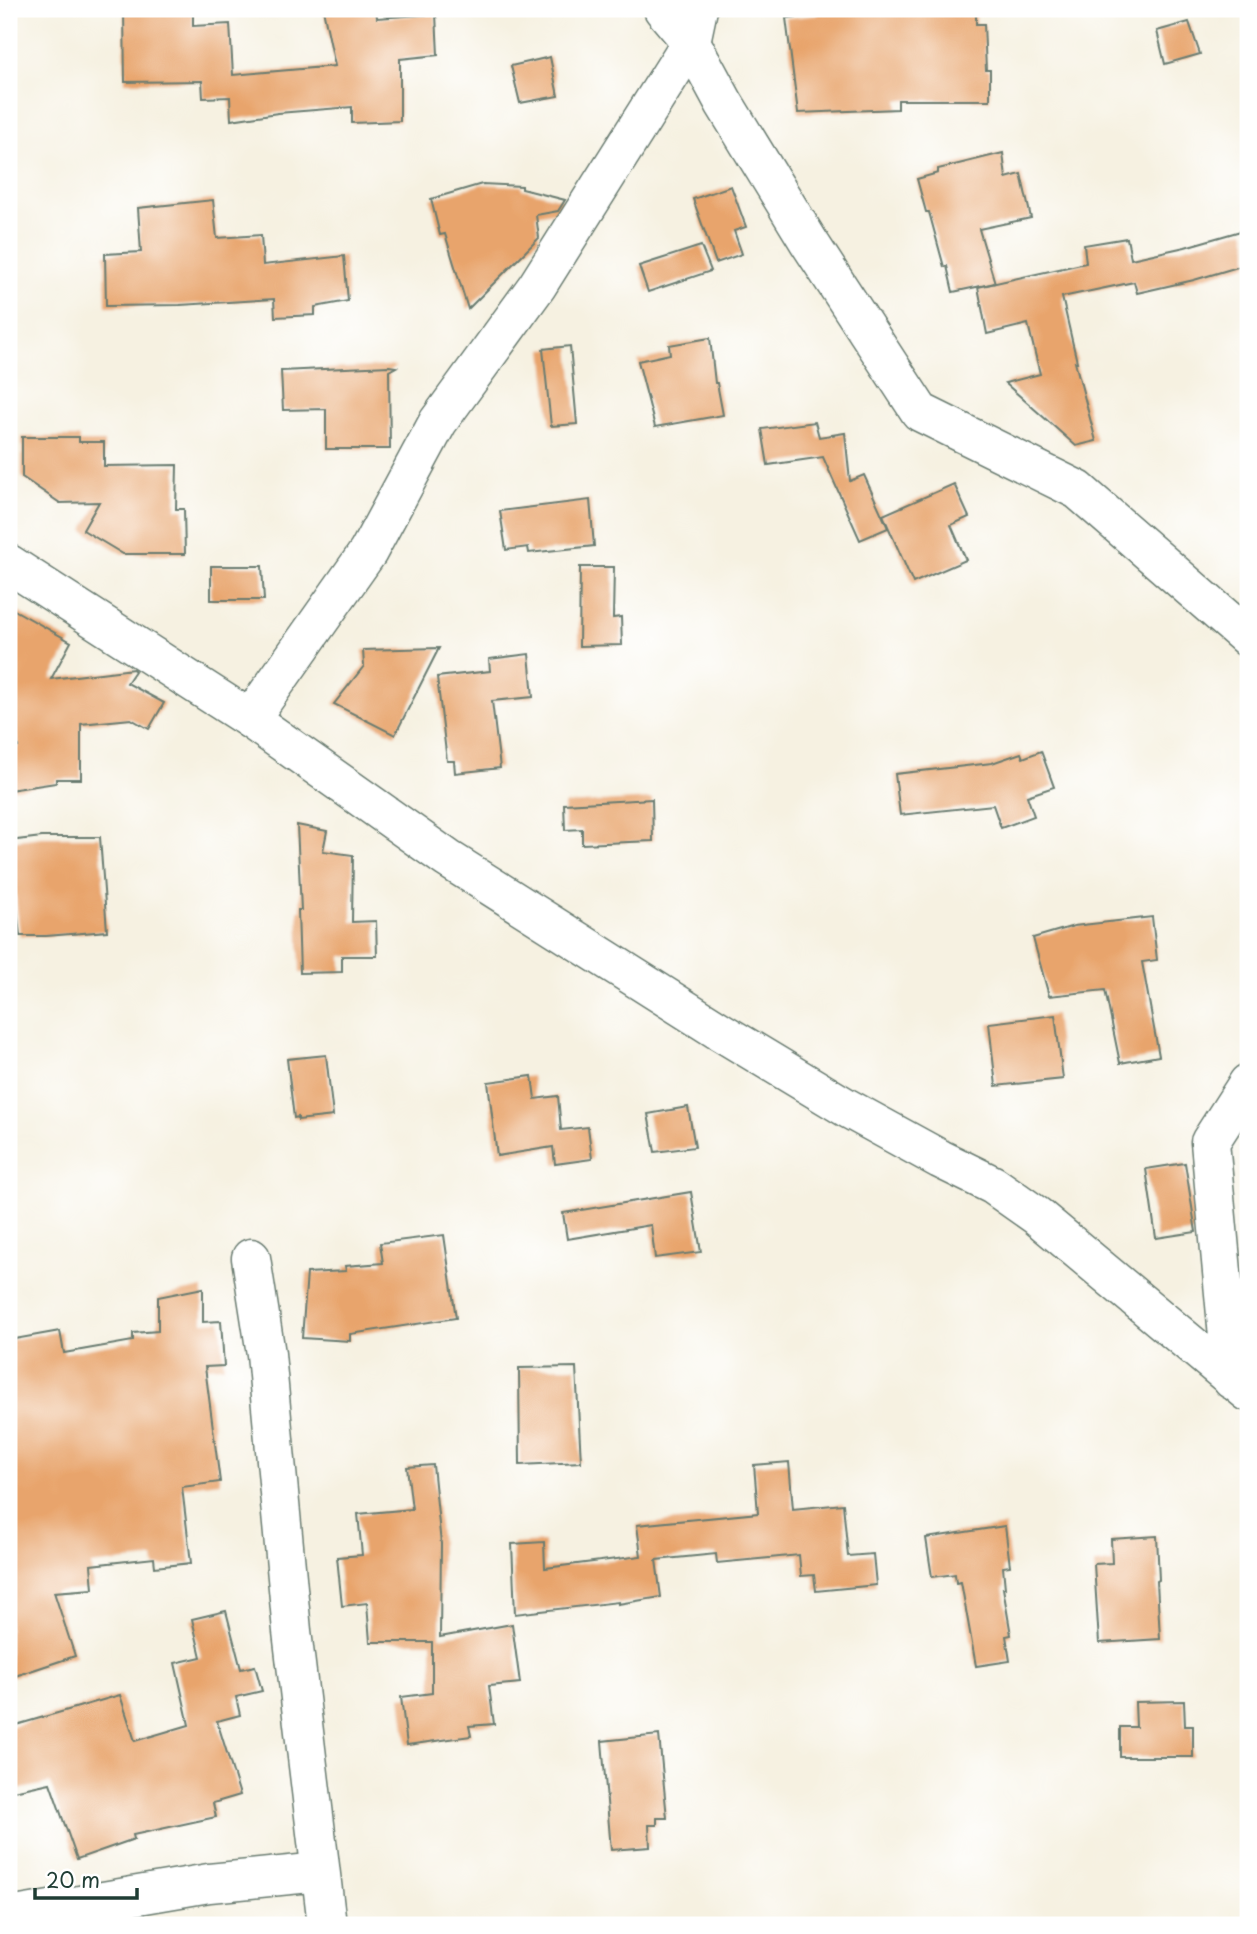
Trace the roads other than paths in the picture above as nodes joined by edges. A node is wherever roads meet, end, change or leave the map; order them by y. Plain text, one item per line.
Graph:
1 (663, 9) edge
2 (694, 26) edge
3 (9, 564) edge
4 (1248, 638) edge
5 (250, 719) junction
6 (1248, 1083) edge
7 (251, 1258) dead end
8 (1240, 1386) edge
9 (320, 1872) junction
10 (9, 1917) edge
11 (327, 1925) edge

1 - 2 street
2 - 4 street
2 - 5 street
3 - 5 street
5 - 8 street
6 - 8 street
7 - 9 street
9 - 10 street
9 - 11 street

